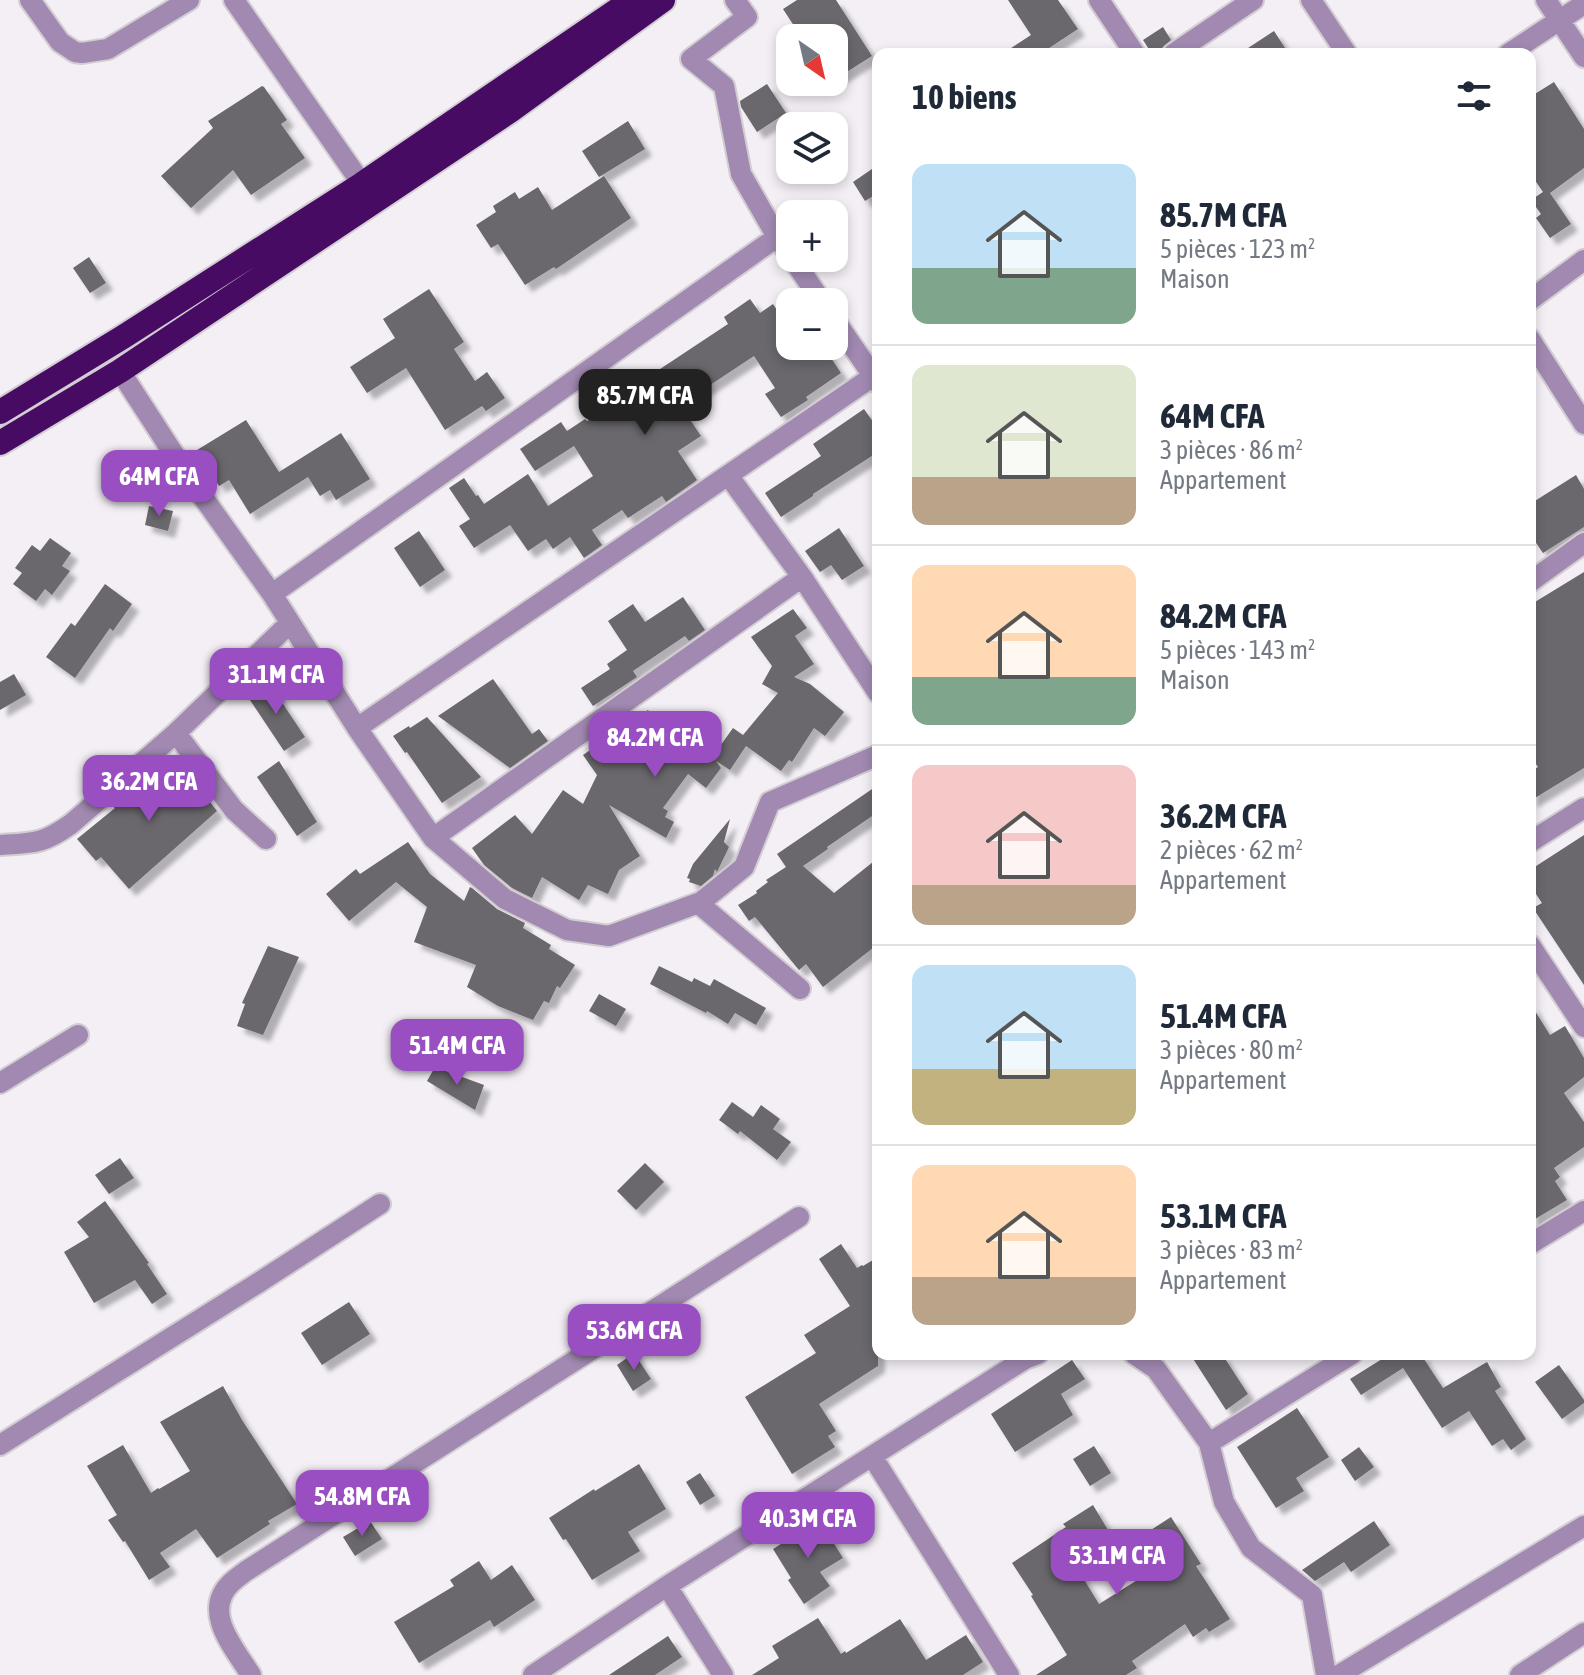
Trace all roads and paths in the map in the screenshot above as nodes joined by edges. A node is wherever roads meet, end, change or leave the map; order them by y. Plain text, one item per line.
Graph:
1 (30, 0) edge
2 (189, 0) edge
3 (234, 0) edge
4 (632, 0) edge
5 (663, 0) edge
6 (735, 0) edge
7 (1099, 0) edge
8 (1253, 0) edge
9 (1311, 0) edge
10 (1546, 0) edge
11 (1584, 4) edge
12 (1560, 22) junction
13 (1131, 48) edge
14 (1182, 48) edge
15 (1343, 48) edge
16 (1518, 48) edge
17 (1584, 57) edge
18 (362, 184) junction
19 (776, 235) edge
20 (776, 238) edge
21 (1584, 260) edge
22 (1536, 296) edge
23 (848, 338) edge
24 (1536, 348) edge
25 (872, 370) edge
26 (120, 371) junction
27 (872, 380) edge
28 (0, 412) edge
29 (1584, 424) edge
30 (0, 443) edge
31 (728, 475) junction
32 (1584, 543) edge
33 (802, 577) junction
34 (1536, 578) edge
35 (272, 594) junction
36 (290, 623) junction
37 (872, 684) edge
38 (357, 728) junction
39 (176, 733) junction
40 (872, 758) edge
41 (1584, 808) edge
42 (433, 838) junction
43 (1536, 838) edge
44 (266, 839) dead end
45 (0, 845) edge
46 (698, 903) junction
47 (1536, 953) edge
48 (800, 989) dead end
49 (1581, 1017) edge
50 (78, 1035) dead end
51 (0, 1083) edge
52 (380, 1204) dead end
53 (1584, 1211) edge
54 (799, 1217) dead end
55 (1536, 1240) edge
56 (1023, 1360) edge
57 (1143, 1360) edge
58 (1342, 1360) edge
59 (1209, 1443) junction
60 (0, 1445) edge
61 (872, 1456) junction
62 (1584, 1526) edge
63 (667, 1586) junction
64 (1584, 1633) edge
65 (251, 1675) edge
66 (533, 1675) edge
67 (723, 1675) edge
68 (1009, 1675) edge
69 (1326, 1675) edge
70 (1339, 1675) edge
71 (1520, 1675) edge

1 - 2 street
3 - 18 street
4 - 18 highway
5 - 26 highway
6 - 19 street
7 - 13 street
8 - 14 street
9 - 15 street
10 - 12 street
11 - 12 street
12 - 16 street
12 - 17 street
18 - 28 highway
20 - 35 street
21 - 22 street
23 - 25 street
24 - 29 street
26 - 30 highway
26 - 35 street
27 - 31 street
31 - 33 street
31 - 38 street
32 - 34 street
33 - 37 street
33 - 42 street
35 - 36 street
36 - 38 street
36 - 39 street
38 - 42 street
39 - 44 street
39 - 45 street
40 - 46 street
41 - 43 street
42 - 46 street
46 - 48 street
47 - 49 street
50 - 51 street
52 - 60 street
53 - 55 street
54 - 65 street
56 - 61 street
57 - 59 street
58 - 59 street
59 - 69 street
61 - 63 street
61 - 68 street
62 - 70 street
63 - 66 street
63 - 67 street
64 - 71 street

